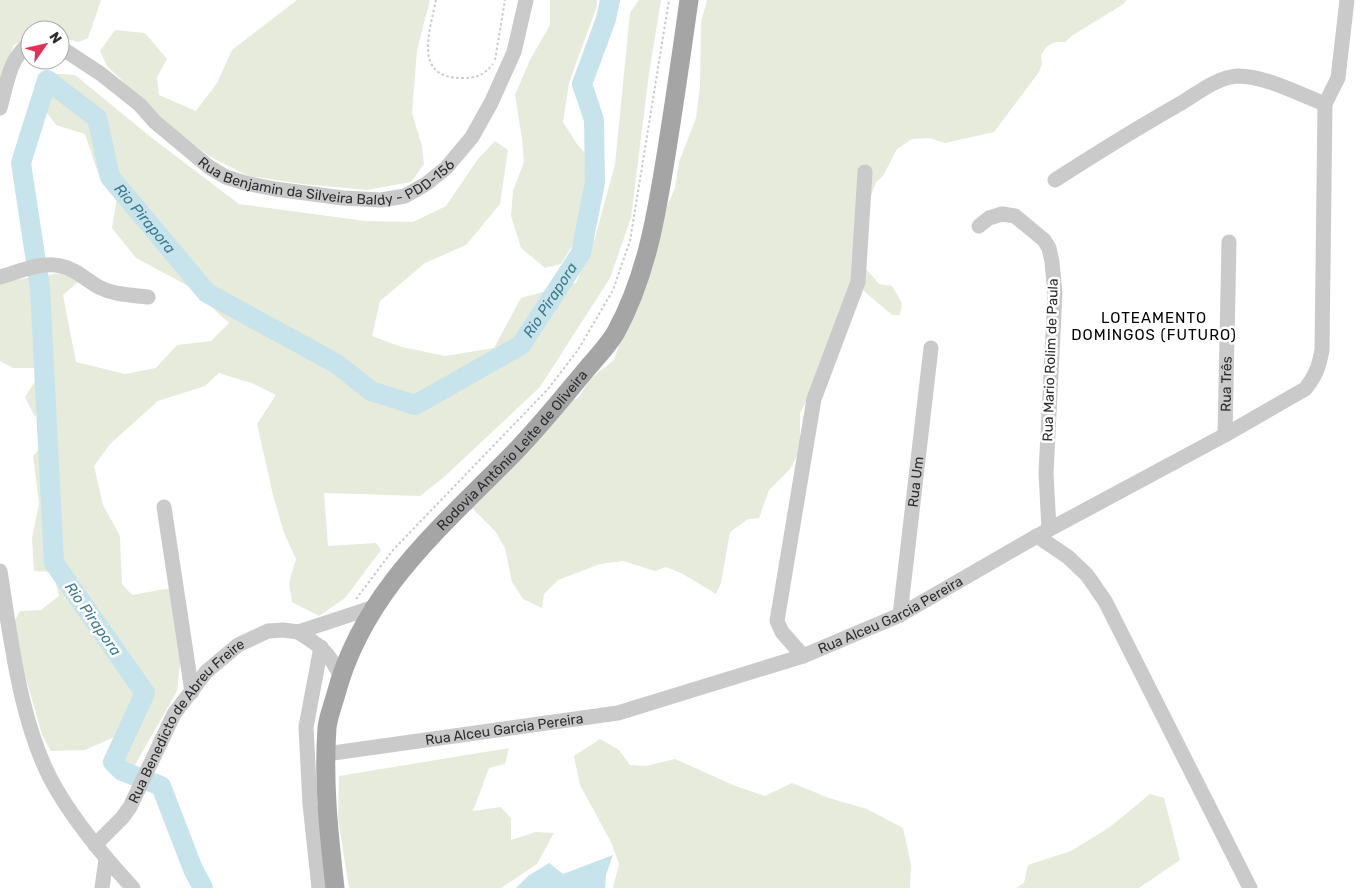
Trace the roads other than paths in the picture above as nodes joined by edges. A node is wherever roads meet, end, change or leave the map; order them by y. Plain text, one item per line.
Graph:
1 (526, 0) edge
2 (689, 0) edge
3 (1347, 0) edge
4 (20, 53) edge
5 (70, 53) edge
6 (1325, 104) junction
7 (0, 108) edge
8 (865, 172) dead end
9 (1055, 180) dead end
10 (979, 226) dead end
11 (1229, 242) dead end
12 (0, 277) edge
13 (148, 297) dead end
14 (931, 348) dead end
15 (1224, 435) junction
16 (164, 507) dead end
17 (1043, 533) junction
18 (0, 572) edge
19 (374, 607) junction
20 (900, 615) junction
21 (298, 632) junction
22 (6, 646) edge
23 (321, 647) junction
24 (803, 656) junction
25 (341, 677) junction
26 (192, 692) junction
27 (326, 754) junction
28 (95, 845) junction
29 (106, 859) junction
30 (102, 888) edge
31 (133, 888) edge
32 (319, 888) edge
33 (336, 888) edge
34 (1250, 888) edge

1 - 5 street, Rua Benjamin da Silveira Baldy - PDD-156
2 - 19 main road, Rodovia Antônio Leite de Oliveira
3 - 6 street
4 - 7 street
6 - 9 street
6 - 15 street, Rua Alceu Garcia Pereira
8 - 24 street
10 - 17 street, Rua Mario Rolim de Paula
11 - 15 street, Rua Três
12 - 13 street
14 - 20 street, Rua Um
15 - 17 street, Rua Alceu Garcia Pereira
16 - 26 street
17 - 20 street, Rua Alceu Garcia Pereira
17 - 34 street
18 - 22 street
19 - 21 street, Rua Benedicto de Abreu Freire
19 - 25 main road, Rodovia Antônio Leite de Oliveira
20 - 24 street, Rua Alceu Garcia Pereira
21 - 23 street
21 - 26 street, Rua Benedicto de Abreu Freire
22 - 28 street
23 - 25 street
23 - 32 street
24 - 27 street, Rua Alceu Garcia Pereira
25 - 27 main road, Rodovia Antônio Leite de Oliveira
26 - 28 street, Rua Benedicto de Abreu Freire
27 - 33 main road, Rodovia Antônio Leite de Oliveira
28 - 29 street
29 - 30 street
29 - 31 street

